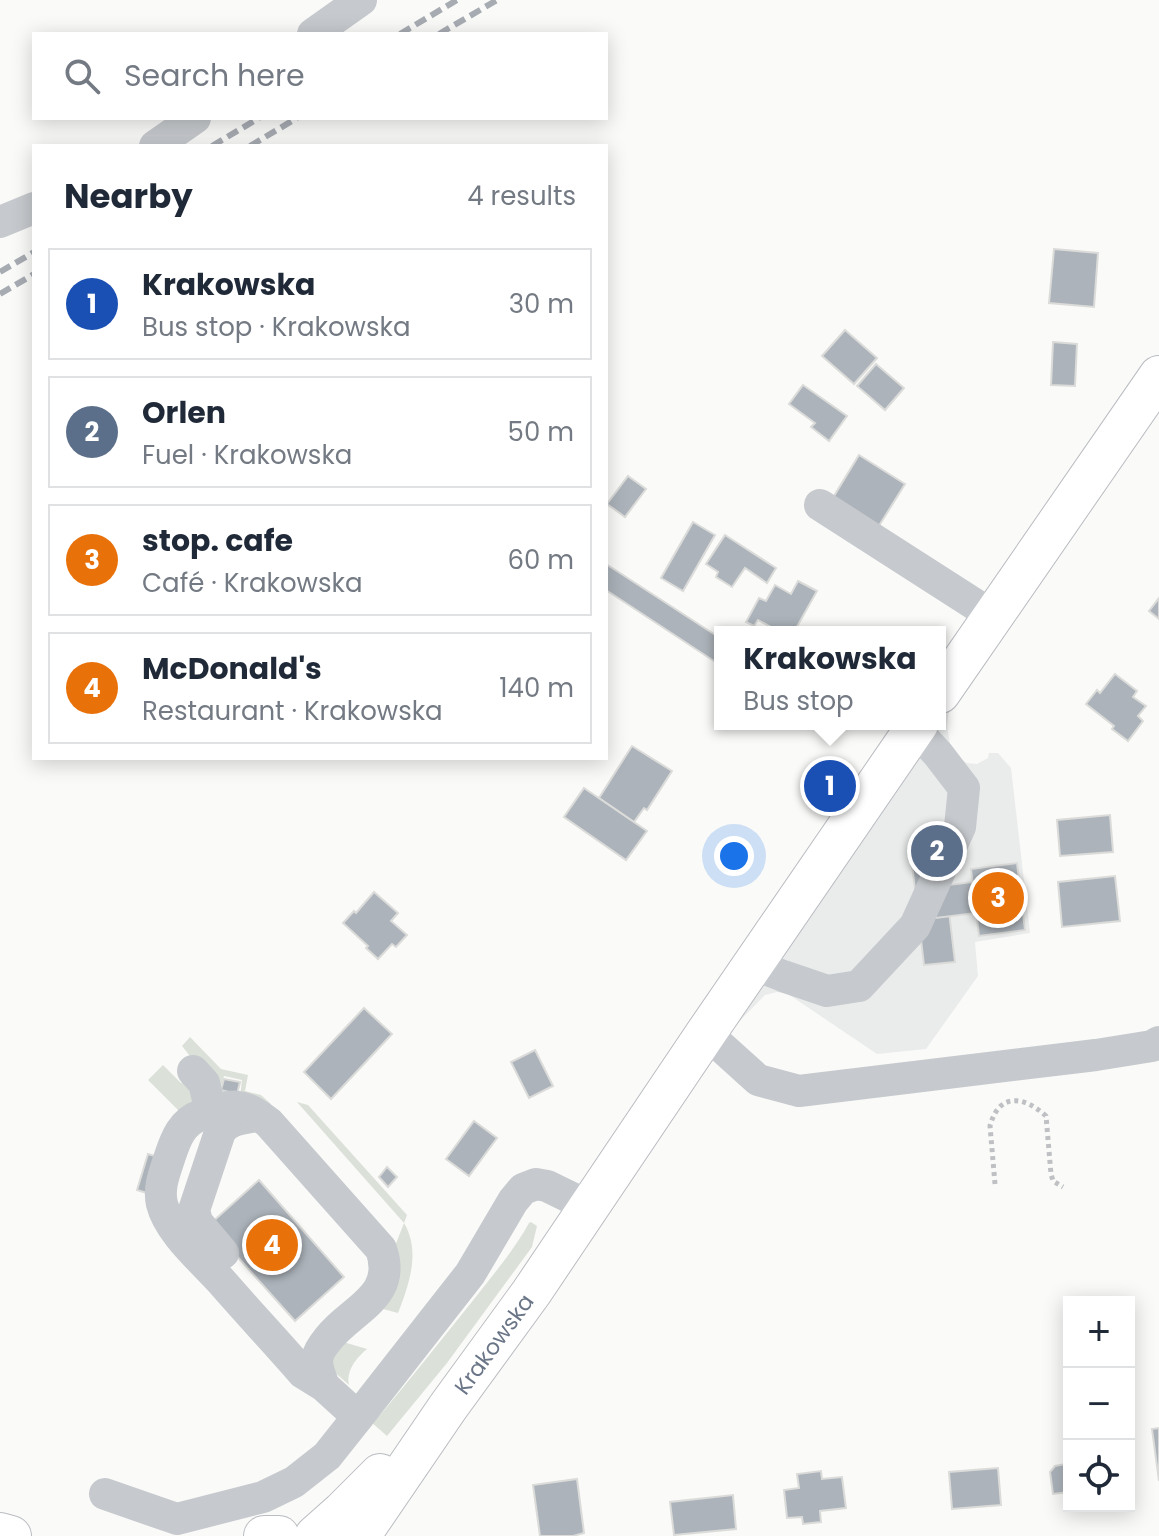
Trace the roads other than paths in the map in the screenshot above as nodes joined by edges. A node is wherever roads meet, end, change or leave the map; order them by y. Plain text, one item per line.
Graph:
1 (361, 0) edge
2 (316, 32) edge
3 (192, 120) edge
4 (158, 144) edge
5 (32, 209) edge
6 (0, 222) edge
7 (1159, 376) edge
8 (820, 505) dead end
9 (993, 616) junction
10 (946, 684) edge
11 (913, 730) edge
12 (919, 730) edge
13 (753, 964) junction
14 (706, 1033) junction
15 (1159, 1042) edge
16 (193, 1071) dead end
17 (218, 1118) junction
18 (590, 1207) junction
19 (314, 1379) junction
20 (448, 1407) junction
21 (358, 1417) junction
22 (105, 1494) dead end
23 (0, 1533) edge
24 (11, 1536) edge
25 (264, 1536) edge
26 (279, 1536) edge
27 (315, 1536) edge
28 (360, 1536) edge

1 - 2 lane
3 - 4 lane
5 - 6 lane
7 - 9 main road
8 - 9 lane
9 - 10 main road
11 - 13 main road, Krakowska
12 - 13 lane
13 - 14 main road, Krakowska
14 - 15 lane
14 - 18 main road, Krakowska
16 - 17 lane
17 - 19 lane
17 - 19 lane
17 - 19 lane
18 - 20 main road, Krakowska
18 - 21 lane
19 - 21 lane
20 - 27 main road
20 - 28 main road
21 - 22 lane
23 - 24 main road
25 - 26 main road

